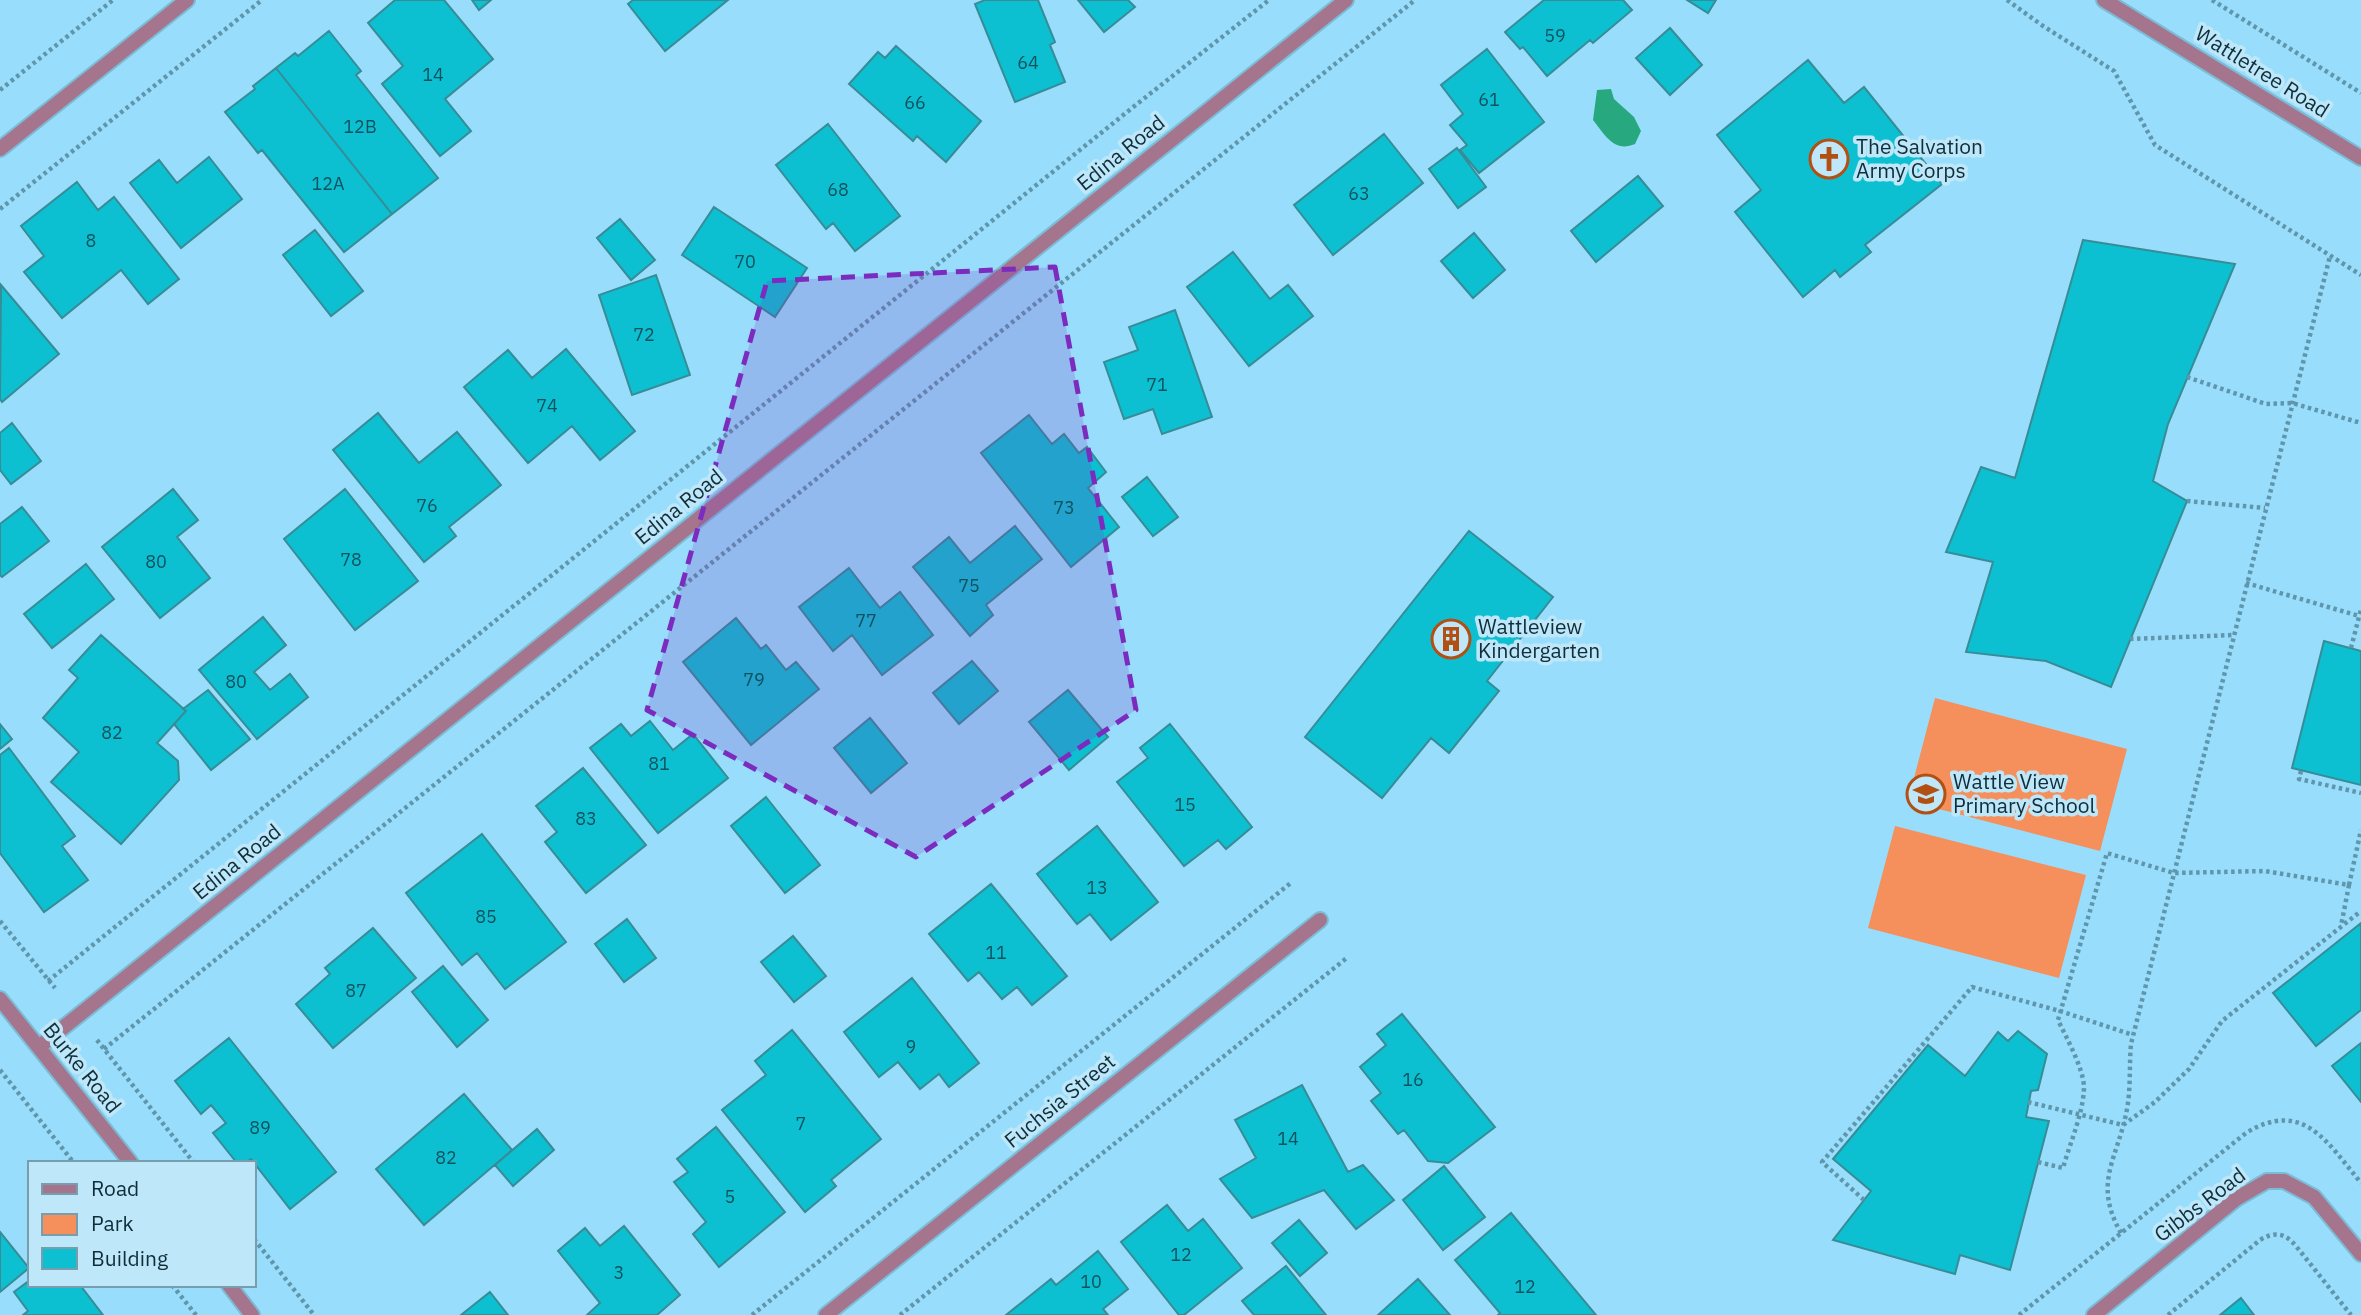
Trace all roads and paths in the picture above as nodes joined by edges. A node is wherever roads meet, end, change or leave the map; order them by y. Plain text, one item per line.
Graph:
1 (113, 0) edge
2 (187, 0) edge
3 (262, 0) edge
4 (1269, 0) edge
5 (1346, 0) edge
6 (1415, 0) edge
7 (2007, 0) edge
8 (2104, 0) edge
9 (2212, 0) edge
10 (0, 90) edge
11 (2361, 93) edge
12 (0, 149) edge
13 (2361, 158) edge
14 (0, 209) edge
15 (2330, 256) junction
16 (2361, 275) edge
17 (2187, 377) dead end
18 (2292, 403) junction
19 (2361, 423) edge
20 (2187, 501) dead end
21 (2265, 508) junction
22 (2246, 583) junction
23 (2361, 609) edge
24 (2359, 616) edge
25 (2234, 635) junction
26 (2130, 639) dead end
27 (2351, 648) dead end
28 (2301, 771) dead end
29 (2361, 793) edge
30 (2361, 830) edge
31 (2174, 873) junction
32 (1292, 882) dead end
33 (2349, 885) junction
34 (2361, 911) edge
35 (1320, 920) dead end
36 (0, 921) edge
37 (2341, 926) junction
38 (1348, 957) dead end
39 (48, 981) junction
40 (55, 988) dead end
41 (0, 999) edge
42 (2060, 1011) junction
43 (2133, 1035) junction
44 (97, 1040) dead end
45 (39, 1047) junction
46 (104, 1049) junction
47 (0, 1070) edge
48 (2028, 1102) dead end
49 (2079, 1115) junction
50 (2123, 1125) junction
51 (72, 1161) edge
52 (129, 1161) edge
53 (192, 1161) edge
54 (2038, 1162) dead end
55 (1864, 1200) dead end
56 (2121, 1233) dead end
57 (256, 1242) edge
58 (2361, 1254) edge
59 (175, 1287) edge
60 (231, 1287) edge
61 (196, 1315) edge
62 (253, 1315) edge
63 (314, 1315) edge
64 (752, 1315) edge
65 (826, 1315) edge
66 (900, 1315) edge
67 (2094, 1315) edge
68 (2168, 1315) edge
69 (2351, 1315) edge

1 - 10 path
2 - 12 street
3 - 14 path
4 - 39 path
5 - 45 street, Edina Road
6 - 46 path
7 - 15 path
8 - 13 street, Wattletree Road
9 - 11 path
15 - 16 path
15 - 18 path
17 - 18 path
18 - 19 path
18 - 21 path
20 - 21 path
21 - 22 path
22 - 24 path
22 - 25 path
23 - 24 path
24 - 27 path
25 - 26 path
25 - 31 path
28 - 29 path
30 - 33 path
31 - 33 path
31 - 42 path
31 - 43 path
32 - 64 path
33 - 37 path
34 - 37 path
35 - 65 street, Fuchsia Street
36 - 39 path
37 - 50 path
38 - 66 path
39 - 40 path
41 - 45 street, Burke Road
42 - 43 path
42 - 49 path
42 - 55 path
43 - 50 path
44 - 46 path
45 - 52 street, Burke Road
46 - 53 path
47 - 51 path
48 - 49 path
49 - 50 path
49 - 54 path
50 - 56 path
57 - 63 path
58 - 67 street, Gibbs Road
59 - 61 path
60 - 62 street
68 - 69 path

